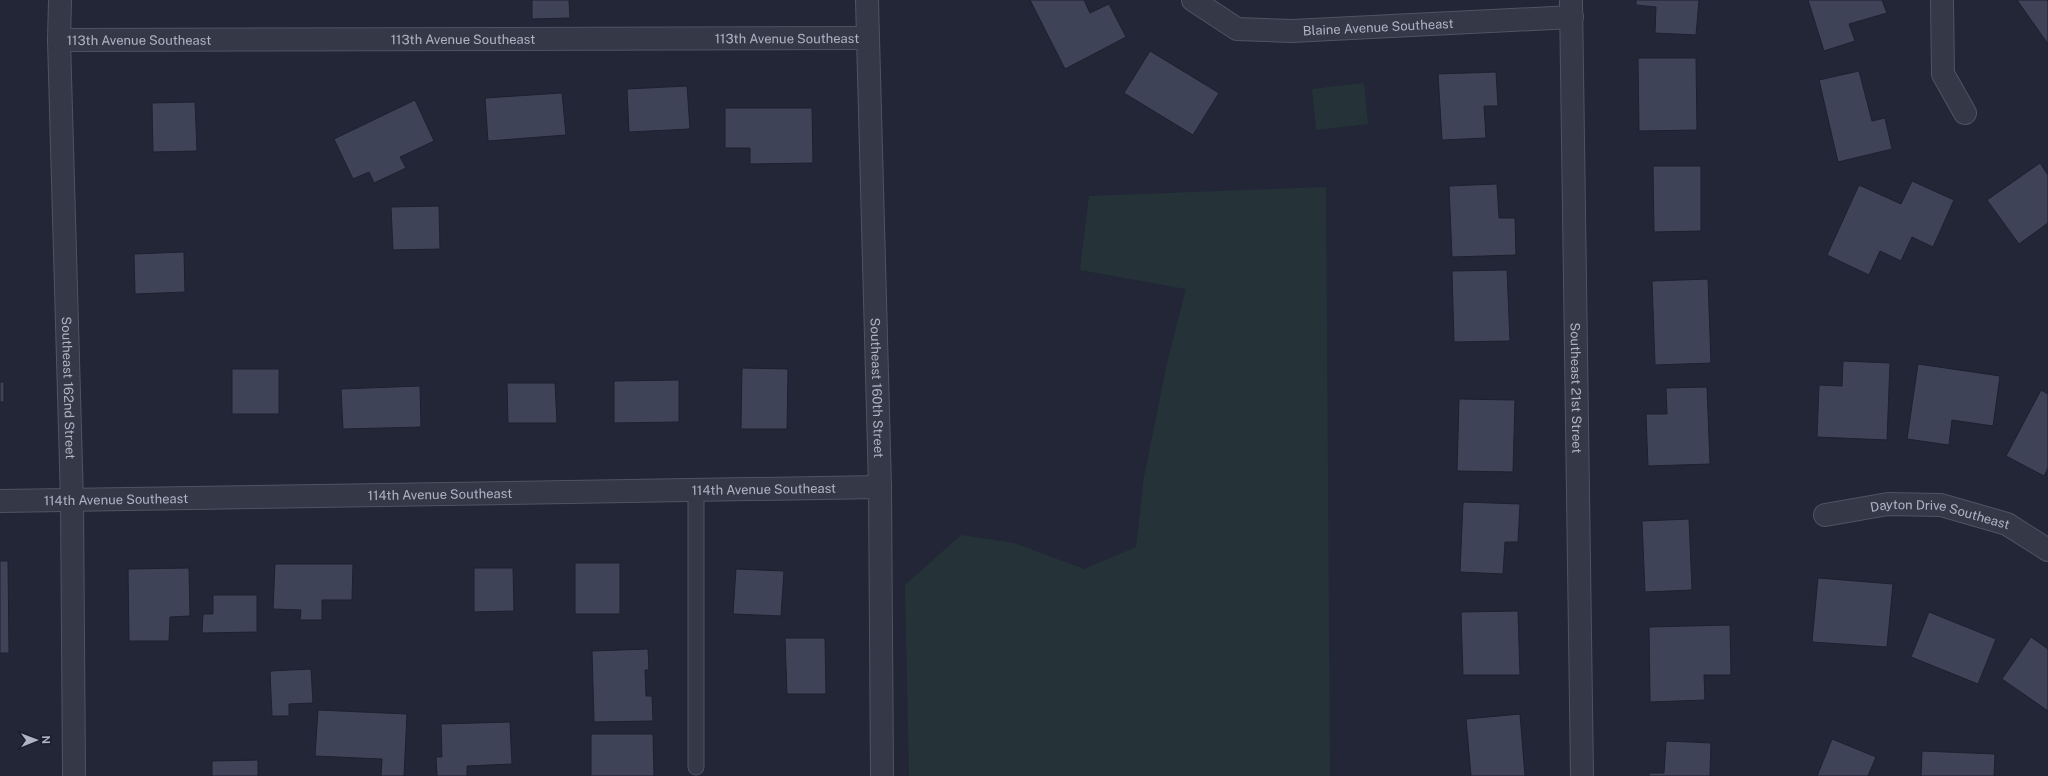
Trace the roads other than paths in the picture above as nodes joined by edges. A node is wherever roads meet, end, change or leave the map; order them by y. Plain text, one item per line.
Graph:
1 (60, 0) edge
2 (867, 0) edge
3 (1193, 0) edge
4 (1942, 0) edge
5 (1572, 9) edge
6 (868, 38) junction
7 (59, 40) junction
8 (1965, 113) dead end
9 (880, 487) junction
10 (696, 490) junction
11 (0, 501) edge
12 (72, 501) junction
13 (1825, 514) dead end
14 (2048, 550) edge
15 (696, 767) dead end
16 (74, 776) edge
17 (882, 776) edge
18 (1582, 776) edge

1 - 7 street, Southeast 162nd Street
2 - 6 street, Southeast 160th Street
3 - 5 street, Blaine Avenue Southeast
4 - 8 street
5 - 18 street, Southeast 21st Street
6 - 7 street, 113th Avenue Southeast
6 - 9 street, Southeast 160th Street
7 - 12 street, Southeast 162nd Street
9 - 10 street, 114th Avenue Southeast
9 - 17 street, Southeast 160th Street
10 - 12 street, 114th Avenue Southeast
10 - 15 lane
11 - 12 street, 114th Avenue Southeast
12 - 16 street, Southeast 162nd Street
13 - 14 street, Dayton Drive Southeast

